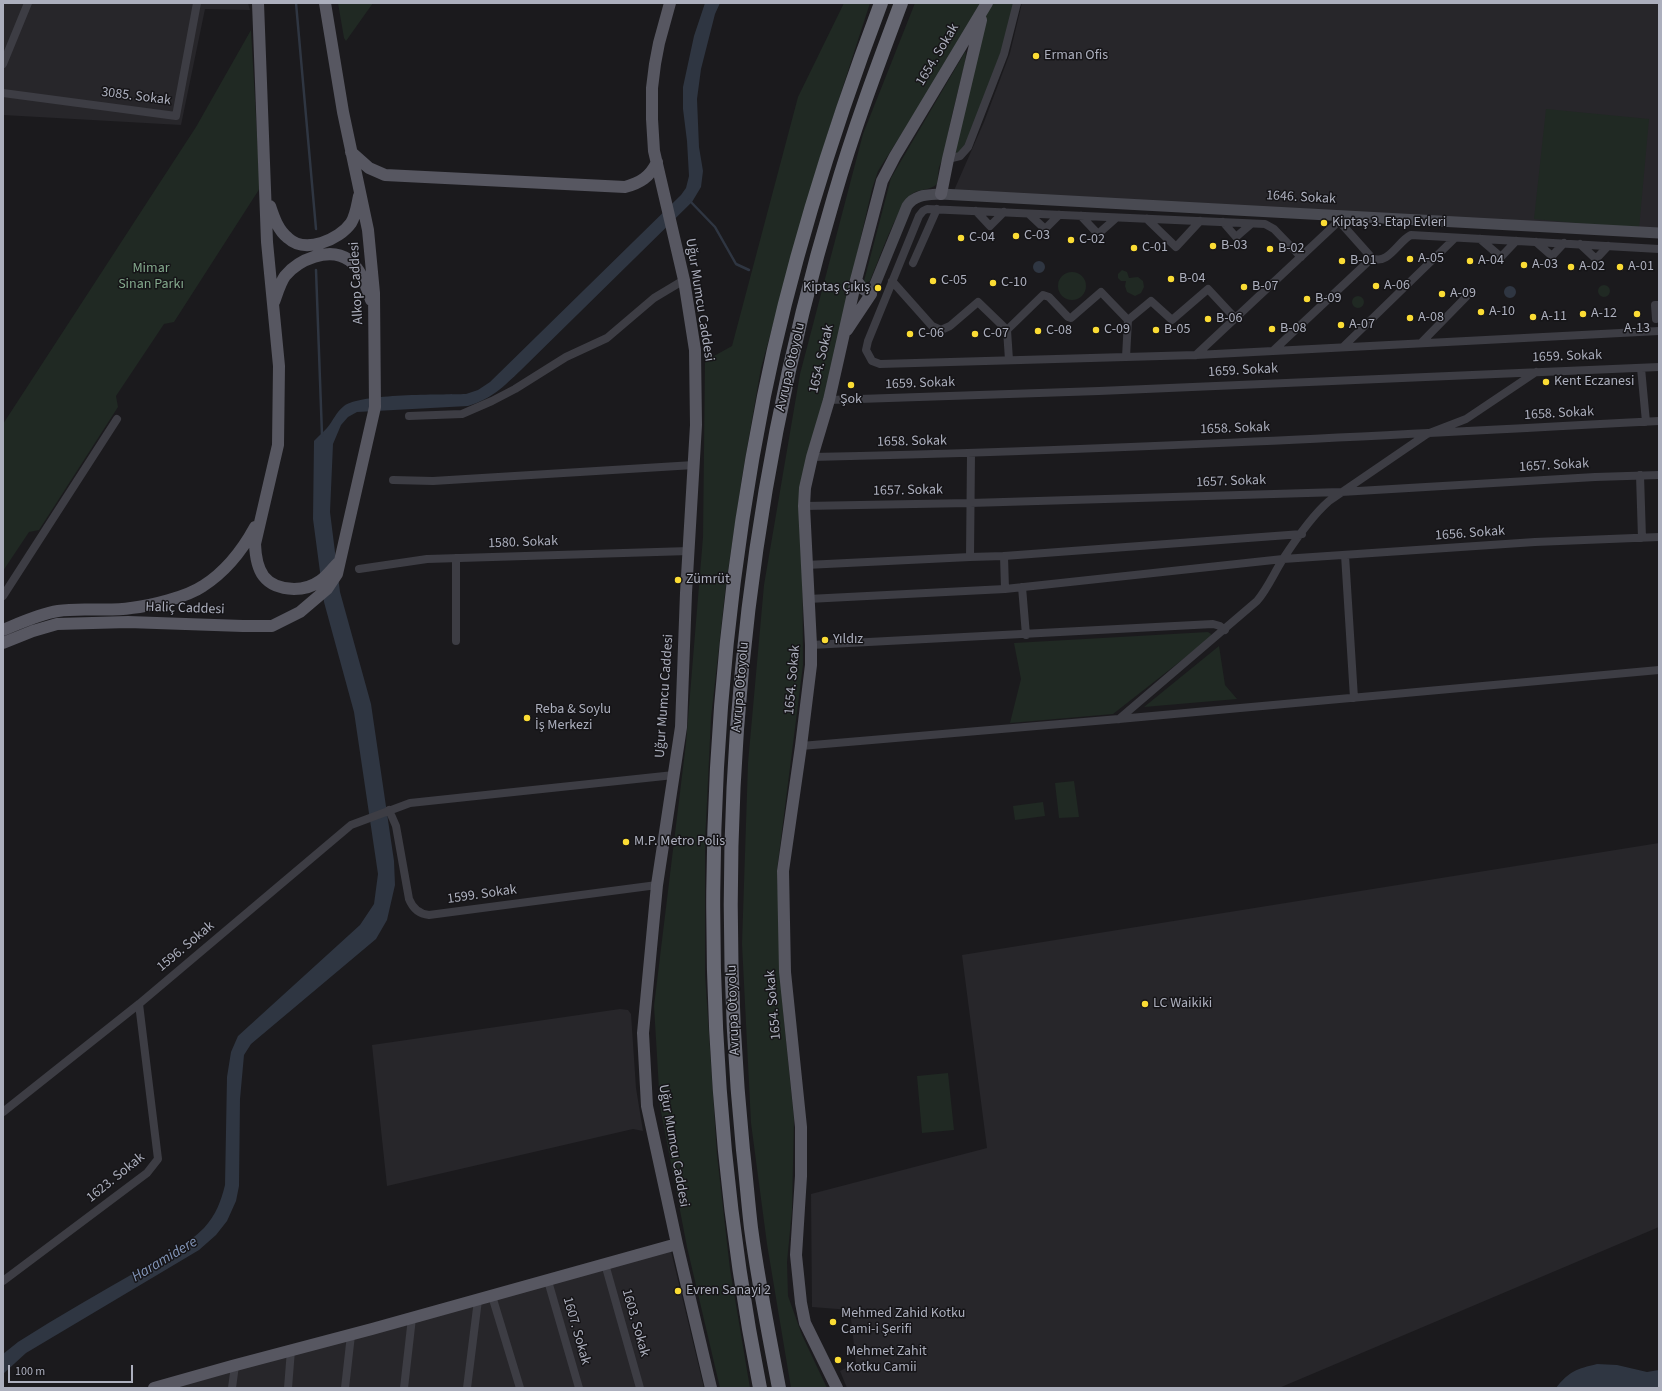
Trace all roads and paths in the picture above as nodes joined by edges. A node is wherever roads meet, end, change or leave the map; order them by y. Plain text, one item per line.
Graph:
1 (28, 3) edge
2 (197, 3) edge
3 (258, 3) edge
4 (325, 3) edge
5 (670, 3) edge
6 (882, 3) edge
7 (901, 3) edge
8 (1017, 3) edge
9 (985, 6) edge
10 (3, 64) edge
11 (3, 93) edge
12 (351, 152) junction
13 (948, 160) junction
14 (657, 162) junction
15 (360, 190) junction
16 (266, 191) junction
17 (941, 194) junction
18 (937, 209) junction
19 (976, 211) junction
20 (1004, 212) junction
21 (1029, 214) junction
22 (1059, 215) junction
23 (1081, 216) junction
24 (1116, 218) junction
25 (1339, 218) junction
26 (1147, 219) junction
27 (1200, 222) junction
28 (1222, 222) junction
29 (1251, 224) junction
30 (1659, 233) edge
31 (1455, 238) junction
32 (1480, 239) junction
33 (1516, 241) junction
34 (1536, 242) junction
35 (1564, 243) junction
36 (1580, 244) junction
37 (1608, 246) junction
38 (1659, 248) edge
39 (1301, 257) junction
40 (1372, 258) junction
41 (913, 263) dead end
42 (684, 280) junction
43 (856, 280) junction
44 (892, 281) junction
45 (871, 294) junction
46 (1466, 297) dead end
47 (885, 299) junction
48 (273, 303) junction
49 (864, 305) junction
50 (1659, 305) edge
51 (374, 310) junction
52 (880, 312) junction
53 (1236, 318) junction
54 (1658, 318) edge
55 (1128, 320) junction
56 (1007, 330) junction
57 (1658, 331) edge
58 (843, 336) junction
59 (1421, 343) junction
60 (1343, 347) junction
61 (1274, 350) junction
62 (1196, 355) junction
63 (1126, 357) junction
64 (1009, 360) junction
65 (1659, 367) edge
66 (1641, 368) junction
67 (1538, 371) junction
68 (829, 400) junction
69 (409, 416) dead end
70 (117, 419) dead end
71 (1659, 421) edge
72 (1646, 422) junction
73 (1659, 430) edge
74 (1427, 434) junction
75 (971, 454) junction
76 (812, 457) junction
77 (694, 465) junction
78 (1640, 475) junction
79 (1659, 475) edge
80 (393, 480) dead end
81 (1341, 492) junction
82 (970, 503) junction
83 (804, 506) junction
84 (262, 513) junction
85 (1302, 534) junction
86 (1659, 537) edge
87 (1642, 538) junction
88 (689, 551) junction
89 (1345, 555) junction
90 (1004, 556) junction
91 (970, 557) junction
92 (456, 558) junction
93 (1283, 558) junction
94 (340, 561) junction
95 (806, 565) junction
96 (359, 569) dead end
97 (1022, 587) junction
98 (1005, 589) junction
99 (3, 596) edge
100 (808, 599) junction
101 (3, 630) edge
102 (1225, 630) junction
103 (1026, 635) junction
104 (456, 641) dead end
105 (3, 643) edge
106 (811, 644) junction
107 (1659, 670) edge
108 (1354, 698) junction
109 (1119, 720) junction
110 (801, 746) junction
111 (674, 775) junction
112 (389, 810) junction
113 (657, 885) junction
114 (139, 1004) junction
115 (3, 1112) edge
116 (677, 1244) junction
117 (604, 1264) junction
118 (548, 1280) junction
119 (3, 1281) edge
120 (492, 1296) junction
121 (478, 1300) junction
122 (412, 1318) junction
123 (351, 1335) junction
124 (291, 1350) junction
125 (235, 1365) junction
126 (179, 1384) edge
127 (154, 1388) edge
128 (232, 1388) edge
129 (288, 1388) edge
130 (345, 1388) edge
131 (404, 1388) edge
132 (467, 1388) edge
133 (520, 1388) edge
134 (579, 1388) edge
135 (640, 1388) edge
136 (711, 1388) edge
137 (760, 1388) edge
138 (780, 1388) edge
139 (837, 1388) edge

1 - 10 street
2 - 11 street, 3085. Sokak
3 - 16 main road
4 - 12 main road, Alkop Caddesi
5 - 14 main road, Uğur Mumcu Caddesi
6 - 137 highway, Avrupa Otoyolu
7 - 138 highway, Avrupa Otoyolu
8 - 13 street
9 - 13 main road
9 - 43 main road, 1654. Sokak
12 - 14 main road
12 - 15 main road, Alkop Caddesi
13 - 17 main road
14 - 42 main road, Uğur Mumcu Caddesi
15 - 16 main road
15 - 51 main road, Alkop Caddesi
16 - 48 main road
17 - 25 street, 1646. Sokak
17 - 45 street, 1646. Sokak
18 - 19 street
18 - 41 street
18 - 44 street
19 - 20 street
19 - 20 street
20 - 21 street
21 - 22 street
21 - 22 street
22 - 23 street
23 - 24 street
23 - 24 street
24 - 26 street
25 - 30 street, 1646. Sokak
25 - 39 street
25 - 40 street
26 - 27 street
26 - 27 street
27 - 28 street
28 - 29 street
28 - 29 street
29 - 39 street
31 - 32 street
31 - 40 street
31 - 60 street
32 - 33 street
32 - 33 street
33 - 34 street
34 - 35 street
34 - 35 street
35 - 36 street
36 - 37 street
36 - 37 street
37 - 38 street
39 - 53 street
40 - 61 street
42 - 69 street
42 - 77 main road, Uğur Mumcu Caddesi
43 - 45 main road
43 - 58 main road, 1654. Sokak
44 - 47 street
44 - 56 street
45 - 47 street
45 - 49 main road
46 - 59 street
47 - 52 street
48 - 51 main road
48 - 84 main road
49 - 52 street
49 - 58 main road
50 - 54 street
51 - 94 main road, Alkop Caddesi
52 - 64 street
53 - 55 street
53 - 62 street
54 - 57 street
55 - 56 street
55 - 63 street
56 - 64 street
57 - 59 street
58 - 68 main road, 1654. Sokak
59 - 60 street
60 - 61 street
61 - 62 street
62 - 63 street
63 - 64 street
65 - 66 street, 1659. Sokak
66 - 67 street, 1659. Sokak
66 - 72 street
67 - 68 street, 1659. Sokak
67 - 74 street
68 - 76 main road, 1654. Sokak
70 - 99 street
71 - 72 street, 1658. Sokak
71 - 73 street
72 - 74 street, 1658. Sokak
74 - 75 street, 1658. Sokak
74 - 81 street
75 - 76 street, 1658. Sokak
75 - 82 street
76 - 83 main road, 1654. Sokak
77 - 80 street
77 - 88 main road, Uğur Mumcu Caddesi
78 - 79 street, 1657. Sokak
78 - 81 street, 1657. Sokak
78 - 87 street
81 - 82 street, 1657. Sokak
81 - 85 street
82 - 83 street, 1657. Sokak
82 - 91 street
83 - 95 main road, 1654. Sokak
84 - 94 main road
84 - 101 main road, Haliç Caddesi
85 - 90 street
85 - 93 street
86 - 87 street, 1656. Sokak
87 - 89 street, 1656. Sokak
88 - 92 street, 1580. Sokak
88 - 111 main road, Uğur Mumcu Caddesi
89 - 93 street, 1656. Sokak
89 - 108 street
90 - 91 street
90 - 98 street
91 - 95 street
92 - 96 street, 1580. Sokak
92 - 104 street
93 - 97 street, 1656. Sokak
93 - 102 street
94 - 105 main road, Haliç Caddesi
95 - 100 main road, 1654. Sokak
97 - 98 street, 1656. Sokak
97 - 103 street
98 - 100 street, 1656. Sokak
100 - 106 main road, 1654. Sokak
102 - 103 street
102 - 109 street
103 - 106 street
106 - 110 main road, 1654. Sokak
107 - 108 street
108 - 109 street
109 - 110 street
110 - 139 main road, 1654. Sokak
111 - 112 street, 1596. Sokak
111 - 113 main road, Uğur Mumcu Caddesi
112 - 113 street, 1599. Sokak
112 - 114 street, 1596. Sokak
113 - 116 main road, Uğur Mumcu Caddesi
114 - 115 street, 1596. Sokak
114 - 119 street, 1623. Sokak
116 - 117 main road
116 - 136 main road, Uğur Mumcu Caddesi
117 - 118 main road
117 - 135 street, 1603. Sokak
118 - 120 main road
118 - 134 street, 1607. Sokak
120 - 121 main road
120 - 133 street
121 - 122 main road
121 - 132 street
122 - 123 main road
122 - 131 street
123 - 124 main road
123 - 130 street
124 - 125 main road
124 - 129 street
125 - 126 main road
125 - 128 street
126 - 127 main road

